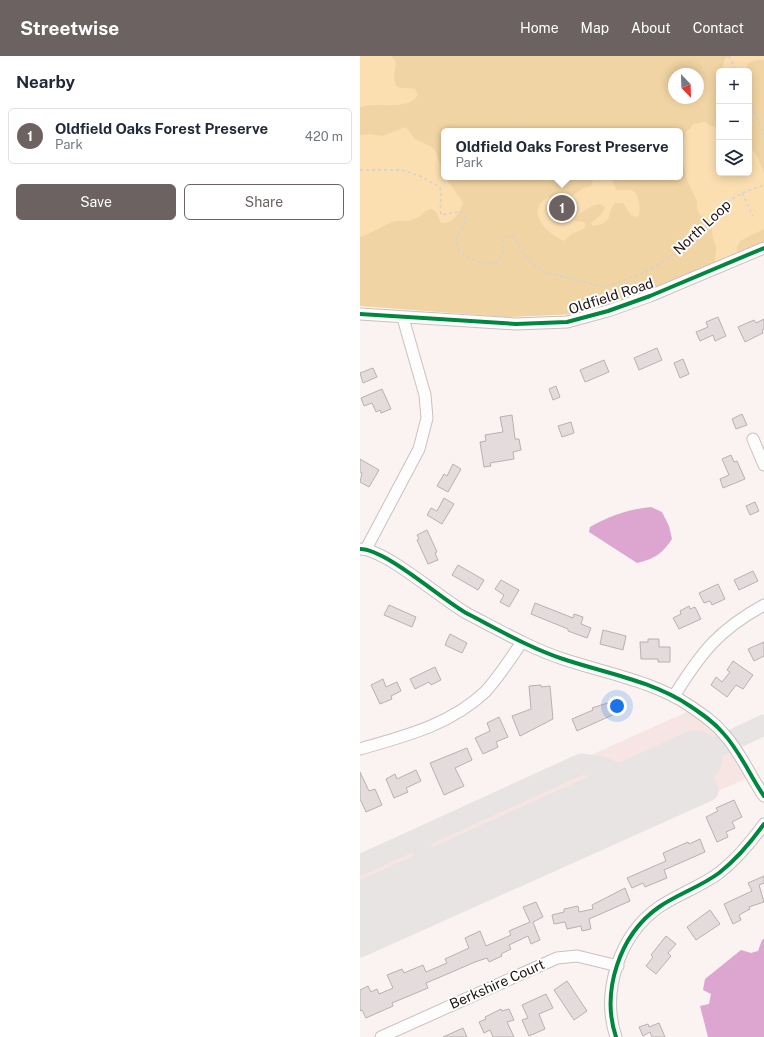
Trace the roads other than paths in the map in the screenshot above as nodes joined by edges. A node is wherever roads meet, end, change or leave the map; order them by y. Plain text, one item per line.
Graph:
1 (764, 248) edge
2 (360, 314) edge
3 (403, 318) junction
4 (753, 439) dead end
5 (764, 465) edge
6 (363, 549) edge
7 (764, 605) edge
8 (522, 642) junction
9 (674, 696) junction
10 (360, 749) edge
11 (764, 796) edge
12 (764, 824) edge
13 (618, 966) junction
14 (381, 1037) edge
15 (616, 1037) edge

1 - 3 street, Oldfield Road
2 - 3 street, Oldfield Road
3 - 6 street
4 - 5 street
6 - 8 street
7 - 9 street
8 - 9 street
8 - 10 street
9 - 11 street
12 - 13 street
13 - 14 street, Berkshire Court
13 - 15 street

